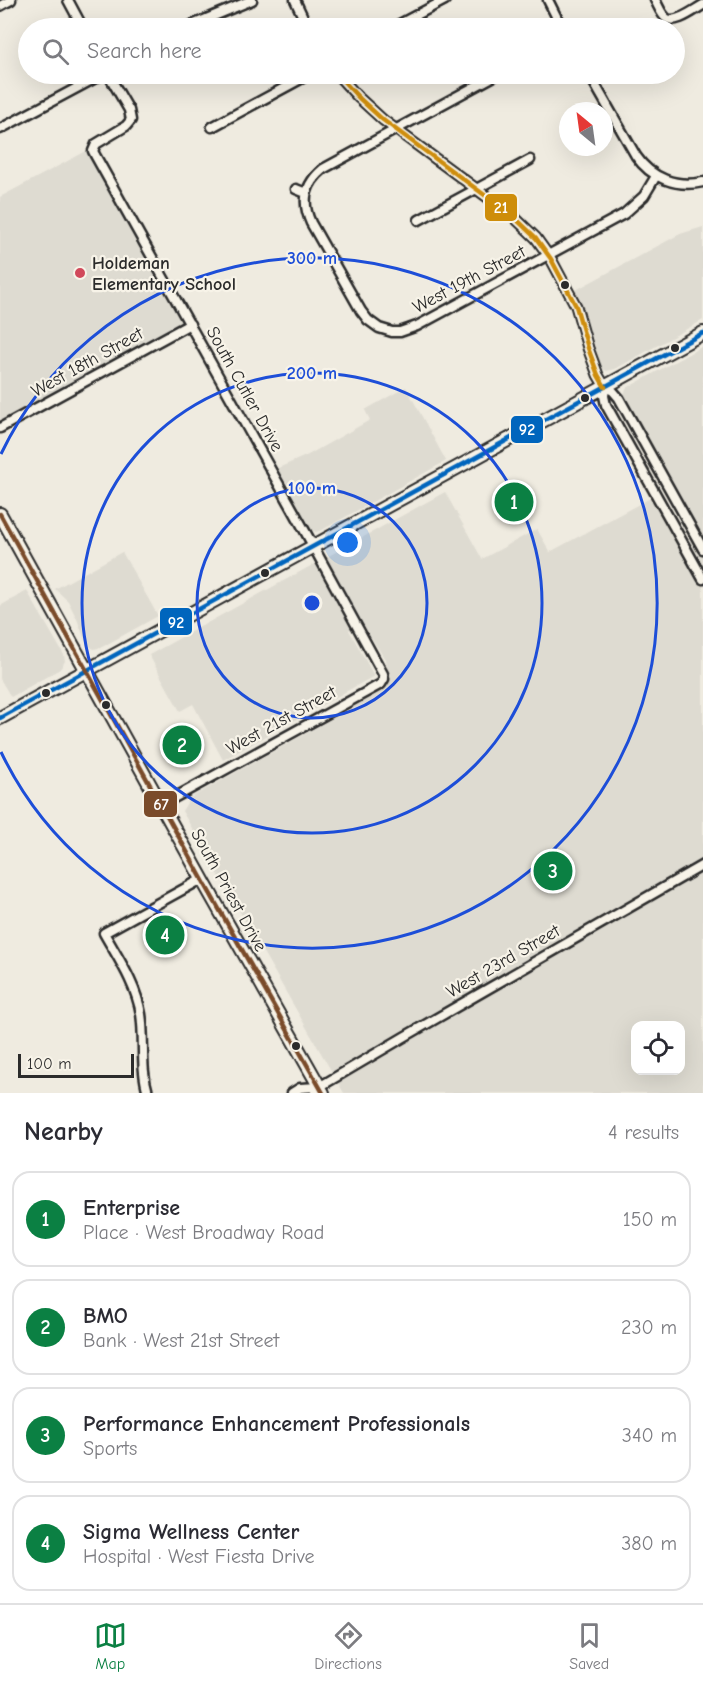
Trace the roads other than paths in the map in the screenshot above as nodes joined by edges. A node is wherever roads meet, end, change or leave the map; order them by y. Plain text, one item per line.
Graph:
1 (12, 0) edge
2 (68, 0) edge
3 (252, 0) edge
4 (295, 0) edge
5 (444, 0) edge
6 (548, 0) edge
7 (655, 0) edge
8 (703, 5) edge
9 (0, 6) edge
10 (78, 18) edge
11 (209, 18) edge
12 (303, 18) edge
13 (411, 18) edge
14 (558, 18) edge
15 (667, 18) edge
16 (679, 18) edge
17 (84, 84) edge
18 (114, 84) edge
19 (292, 84) edge
20 (346, 84) edge
21 (480, 84) edge
22 (595, 84) edge
23 (212, 127) dead end
24 (0, 129) edge
25 (395, 130) junction
26 (530, 160) dead end
27 (656, 176) junction
28 (703, 182) edge
29 (296, 189) dead end
30 (477, 189) junction
31 (306, 193) junction
32 (419, 220) dead end
33 (548, 255) junction
34 (189, 324) junction
35 (703, 333) edge
36 (605, 387) junction
37 (0, 428) edge
38 (0, 514) edge
39 (314, 547) junction
40 (703, 549) edge
41 (703, 579) edge
42 (87, 671) junction
43 (384, 679) joint
44 (0, 718) edge
45 (161, 805) junction
46 (703, 865) edge
47 (202, 879) junction
48 (319, 1091) edge
49 (148, 1093) edge
50 (292, 1093) edge

1 - 9 street
2 - 10 street
3 - 11 street
4 - 12 street
5 - 13 street
6 - 14 street
7 - 15 street
8 - 16 street
17 - 24 street
18 - 34 street, South Cutler Drive
19 - 23 street
20 - 25 street
21 - 25 street
22 - 27 street
25 - 30 street
25 - 31 street
26 - 30 street
27 - 28 street
27 - 33 street, West 19th Street
29 - 31 street
30 - 32 street
30 - 33 street
31 - 33 street, West 19th Street
33 - 36 street
34 - 37 street, West 18th Street
34 - 39 street, South Cutler Drive
35 - 36 main road
36 - 39 main road
36 - 40 street
36 - 41 street
38 - 42 main road, South Priest Drive
39 - 42 main road
39 - 43 street, South Cutler Drive
42 - 44 main road
42 - 45 main road, South Priest Drive
43 - 45 street, West 21st Street
45 - 47 main road, South Priest Drive
46 - 48 street, West 23rd Street
47 - 48 main road, South Priest Drive
47 - 49 street
48 - 50 street, West 23rd Street

